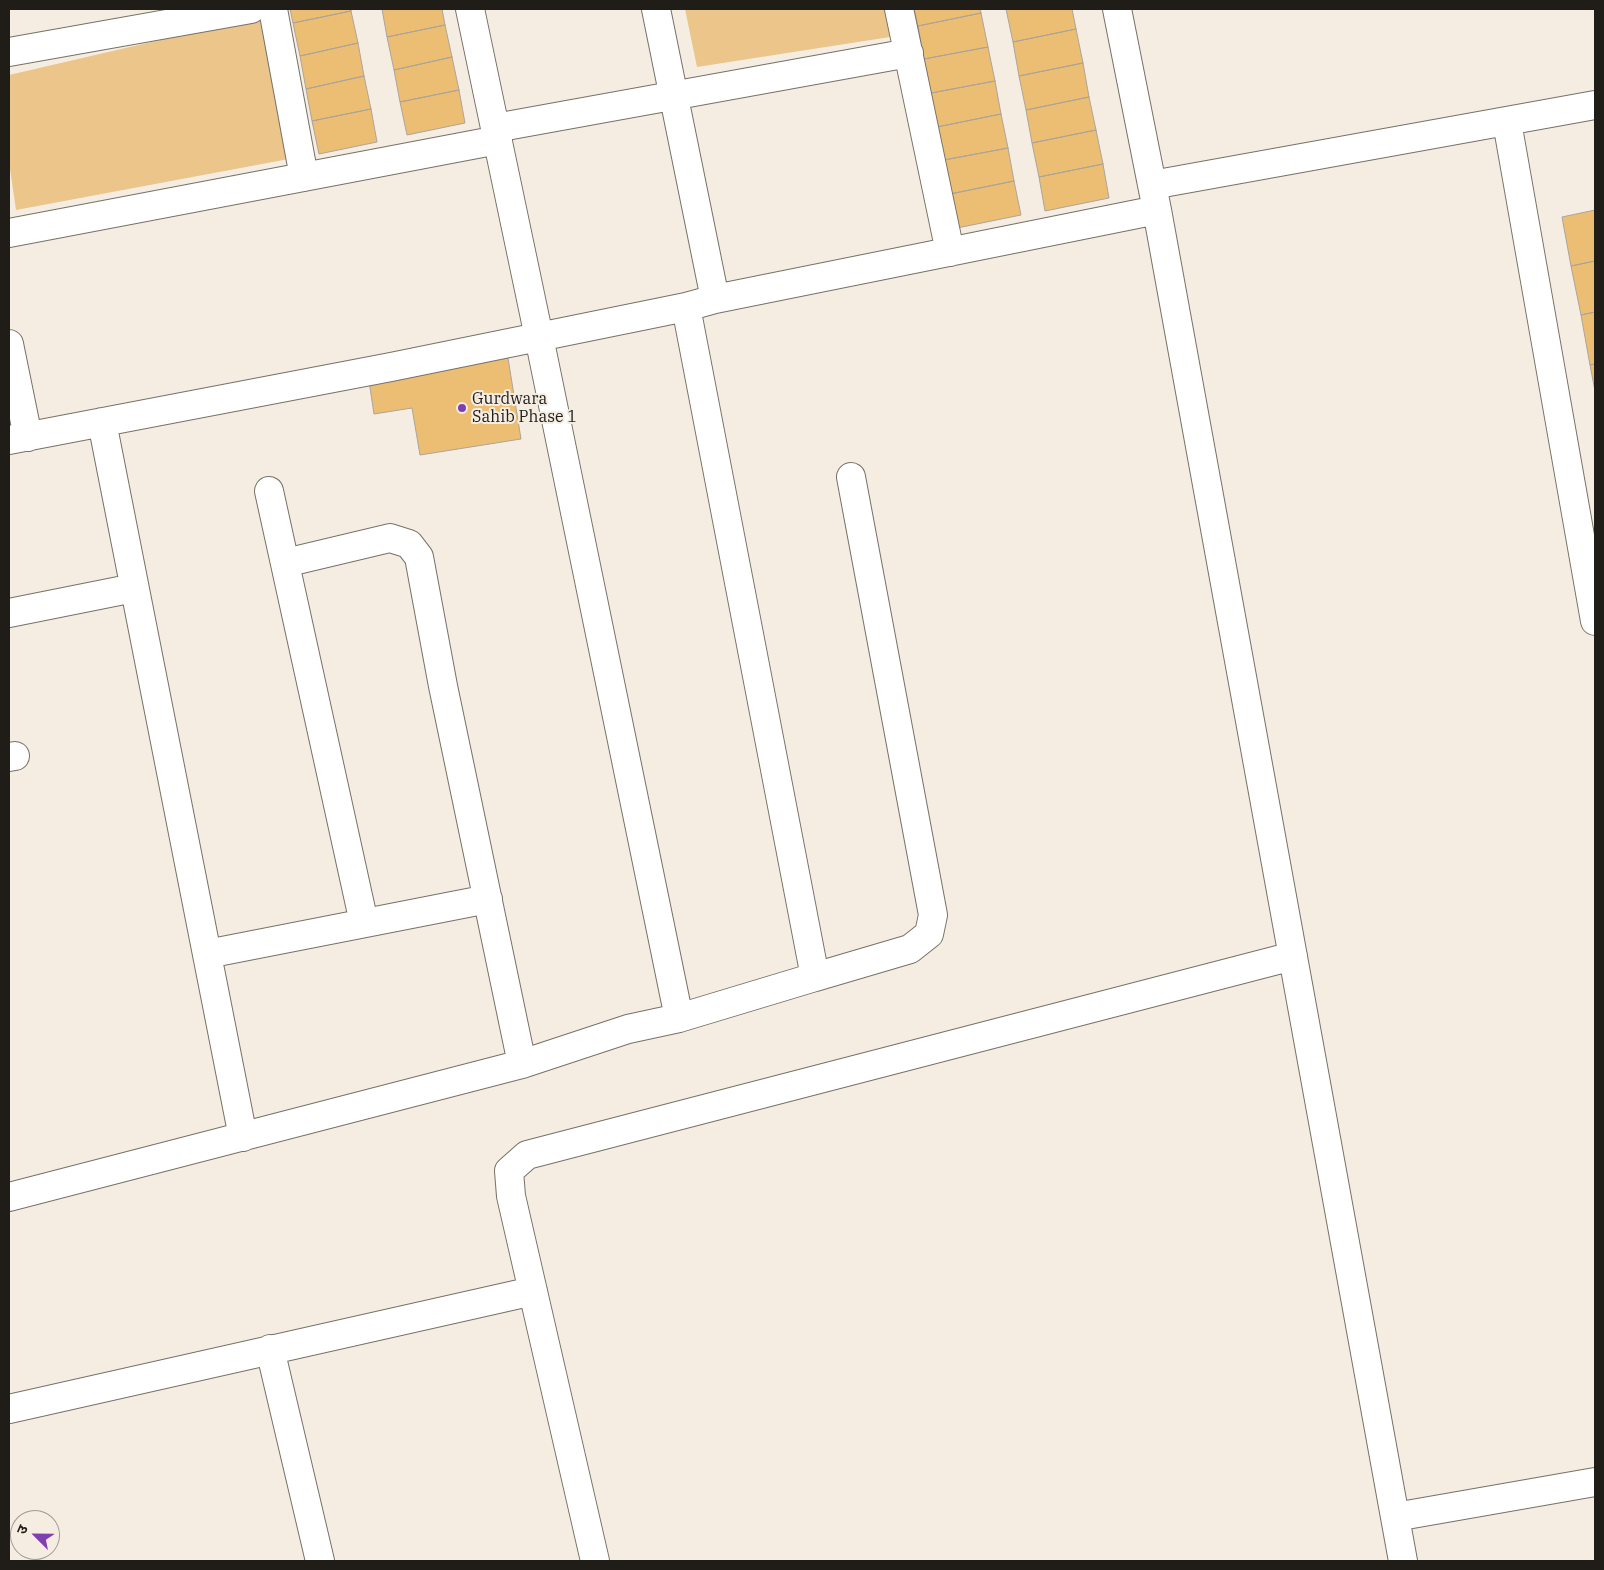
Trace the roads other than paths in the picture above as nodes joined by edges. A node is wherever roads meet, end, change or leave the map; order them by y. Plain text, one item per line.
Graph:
1 (251, 9) edge
2 (273, 9) edge
3 (470, 9) edge
4 (656, 9) edge
5 (900, 9) edge
6 (1117, 9) edge
7 (9, 52) edge
8 (908, 53) junction
9 (673, 96) junction
10 (1595, 106) edge
11 (1506, 122) junction
12 (496, 134) junction
13 (304, 177) junction
14 (1155, 197) junction
15 (9, 233) edge
16 (950, 252) junction
17 (715, 299) junction
18 (686, 307) junction
19 (539, 337) junction
20 (9, 344) edge
21 (102, 422) junction
22 (18, 438) edge
23 (851, 477) dead end
24 (269, 491) dead end
25 (285, 563) junction
26 (134, 588) junction
27 (9, 613) edge
28 (1595, 621) edge
29 (488, 899) junction
30 (364, 923) junction
31 (207, 954) junction
32 (1292, 956) junction
33 (815, 977) junction
34 (679, 1018) junction
35 (522, 1064) junction
36 (243, 1137) junction
37 (9, 1197) edge
38 (533, 1291) junction
39 (270, 1350) junction
40 (9, 1409) edge
41 (1595, 1482) edge
42 (1395, 1517) junction
43 (320, 1561) edge
44 (595, 1561) edge
45 (1403, 1561) edge

1 - 7 street
2 - 13 street
3 - 12 street
4 - 9 street
5 - 8 street
6 - 14 street
8 - 9 street
8 - 16 street
9 - 12 street
9 - 17 street
10 - 11 street
11 - 14 street
11 - 28 street
12 - 13 street
12 - 19 street
13 - 15 street
14 - 16 street
14 - 32 street
16 - 17 street
17 - 18 street
18 - 19 street
18 - 33 street
19 - 21 street
19 - 34 street
20 - 22 street
21 - 22 street
21 - 26 street
23 - 33 street
24 - 25 street
25 - 29 street
25 - 30 street
26 - 27 street
26 - 31 street
29 - 30 street
29 - 35 street
30 - 31 street
31 - 36 street
32 - 38 street
32 - 42 street
33 - 34 street
34 - 35 street
35 - 36 street
36 - 37 street
38 - 39 street
38 - 44 street
39 - 40 street
39 - 43 street
41 - 42 street
42 - 45 street

